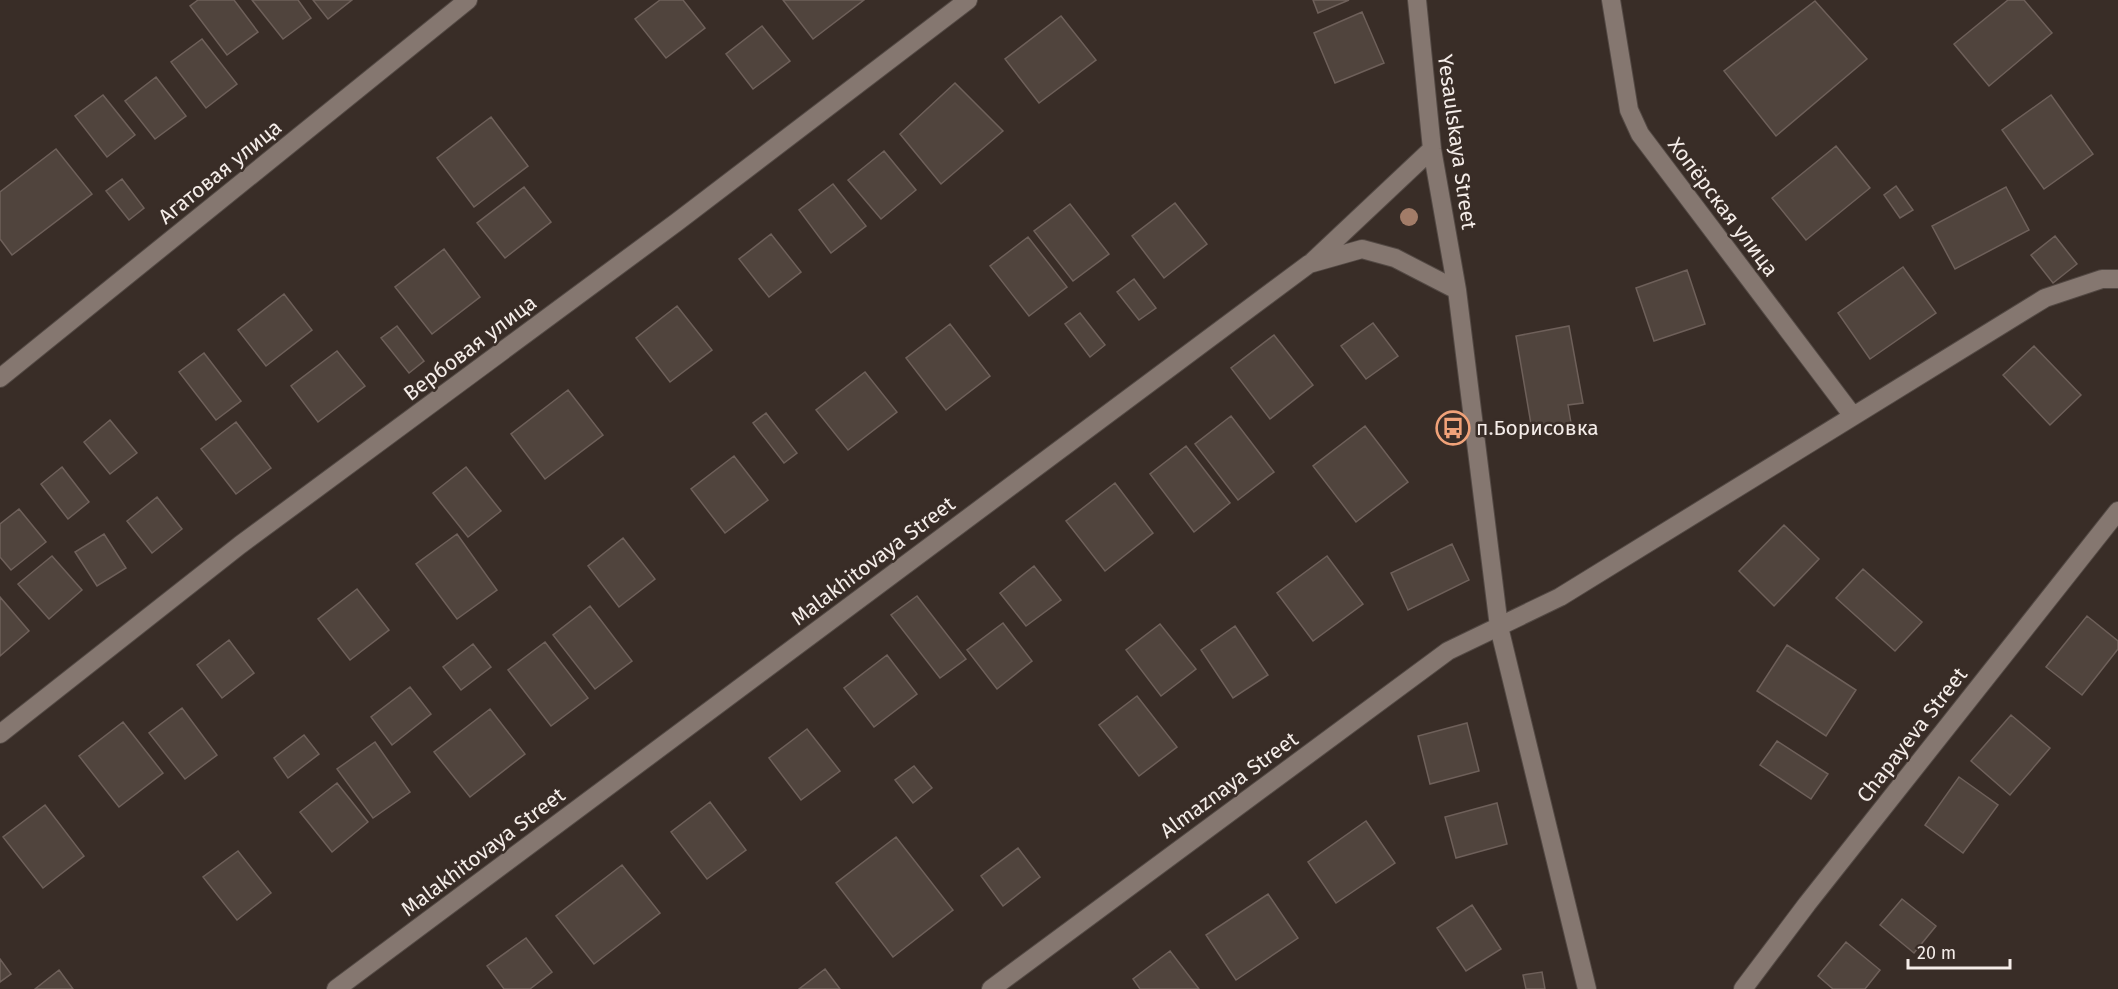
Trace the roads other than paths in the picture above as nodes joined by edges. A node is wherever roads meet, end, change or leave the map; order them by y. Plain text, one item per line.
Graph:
1 (468, 0) edge
2 (968, 0) edge
3 (1417, 0) edge
4 (1611, 0) edge
5 (1432, 149) junction
6 (1309, 264) junction
7 (2118, 279) edge
8 (1457, 290) junction
9 (0, 378) edge
10 (1853, 417) junction
11 (2118, 511) edge
12 (1499, 627) junction
13 (0, 734) edge
14 (336, 989) edge
15 (991, 989) edge
16 (1587, 989) edge
17 (1743, 989) edge

1 - 9 street, Агатовая улица
2 - 13 street, Вербовая улица
3 - 5 street, Yesaulskaya Street
4 - 10 street, Хопёрская улица
5 - 6 street
5 - 8 street, Yesaulskaya Street
6 - 8 street, Malakhitovaya Street
6 - 14 street, Malakhitovaya Street
7 - 10 street, Almaznaya Street
8 - 12 street, Yesaulskaya Street
10 - 12 street, Almaznaya Street
11 - 17 street, Chapayeva Street
12 - 15 street, Almaznaya Street
12 - 16 street, Yesaulskaya Street

